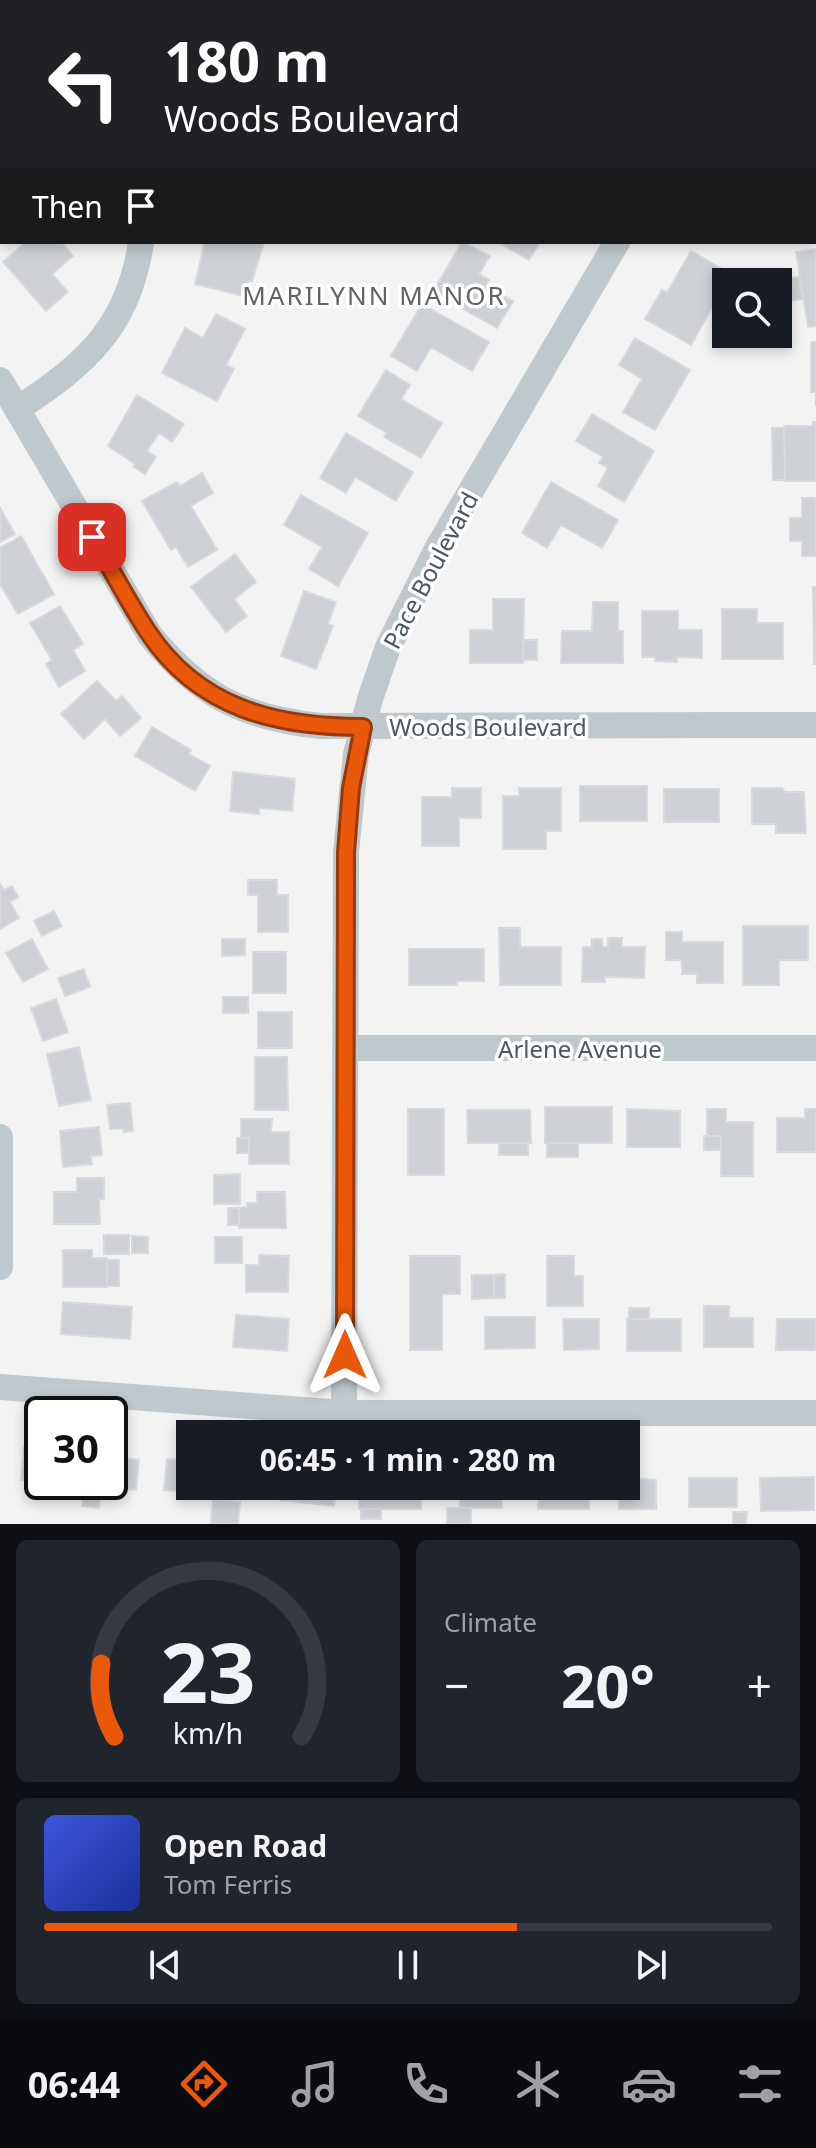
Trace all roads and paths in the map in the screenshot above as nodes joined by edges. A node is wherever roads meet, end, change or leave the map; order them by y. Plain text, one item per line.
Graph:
1 (141, 244) edge
2 (616, 244) edge
3 (0, 380) edge
4 (17, 409) junction
5 (816, 725) edge
6 (363, 727) junction
7 (345, 1048) junction
8 (816, 1048) edge
9 (0, 1137) edge
10 (0, 1267) edge
11 (0, 1387) edge
12 (344, 1413) junction
13 (816, 1413) edge

1 - 4 street
2 - 6 street, Pace Boulevard
3 - 4 street, Woods Boulevard
4 - 6 street, Woods Boulevard
5 - 6 street, Woods Boulevard
6 - 7 street, Pace Boulevard
7 - 8 street, Arlene Avenue
7 - 12 street, Pace Boulevard
9 - 10 street
11 - 12 street
12 - 13 street

